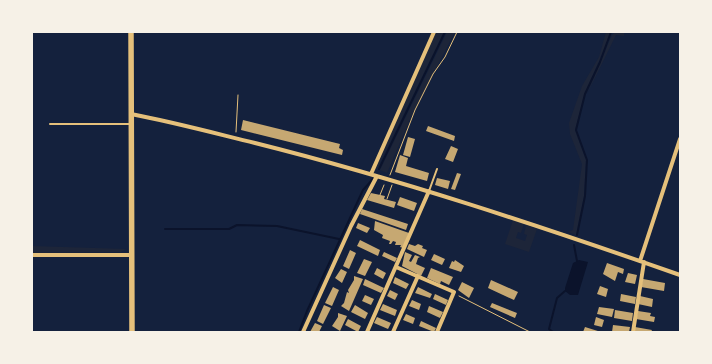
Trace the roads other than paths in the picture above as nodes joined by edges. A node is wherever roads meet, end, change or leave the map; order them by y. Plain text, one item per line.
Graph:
1 (131, 32) edge
2 (434, 32) edge
3 (131, 114) junction
4 (50, 124) dead end
5 (131, 124) junction
6 (680, 139) edge
7 (437, 169) dead end
8 (371, 174) junction
9 (377, 176) junction
10 (429, 191) junction
11 (32, 255) edge
12 (132, 255) junction
13 (642, 262) junction
14 (396, 267) junction
15 (680, 274) edge
16 (418, 276) junction
17 (132, 332) edge
18 (302, 332) edge
19 (367, 332) edge
20 (393, 332) edge
21 (437, 332) edge
22 (633, 332) edge

1 - 3 main road
2 - 8 street
3 - 5 main road
3 - 8 street
4 - 5 lane
5 - 12 main road
6 - 13 street
7 - 10 lane
8 - 9 street
9 - 10 street
9 - 18 street
10 - 13 street
10 - 14 street
11 - 12 street
12 - 17 main road
13 - 15 street
13 - 22 street
14 - 16 street
14 - 19 street
16 - 20 street
16 - 21 street

